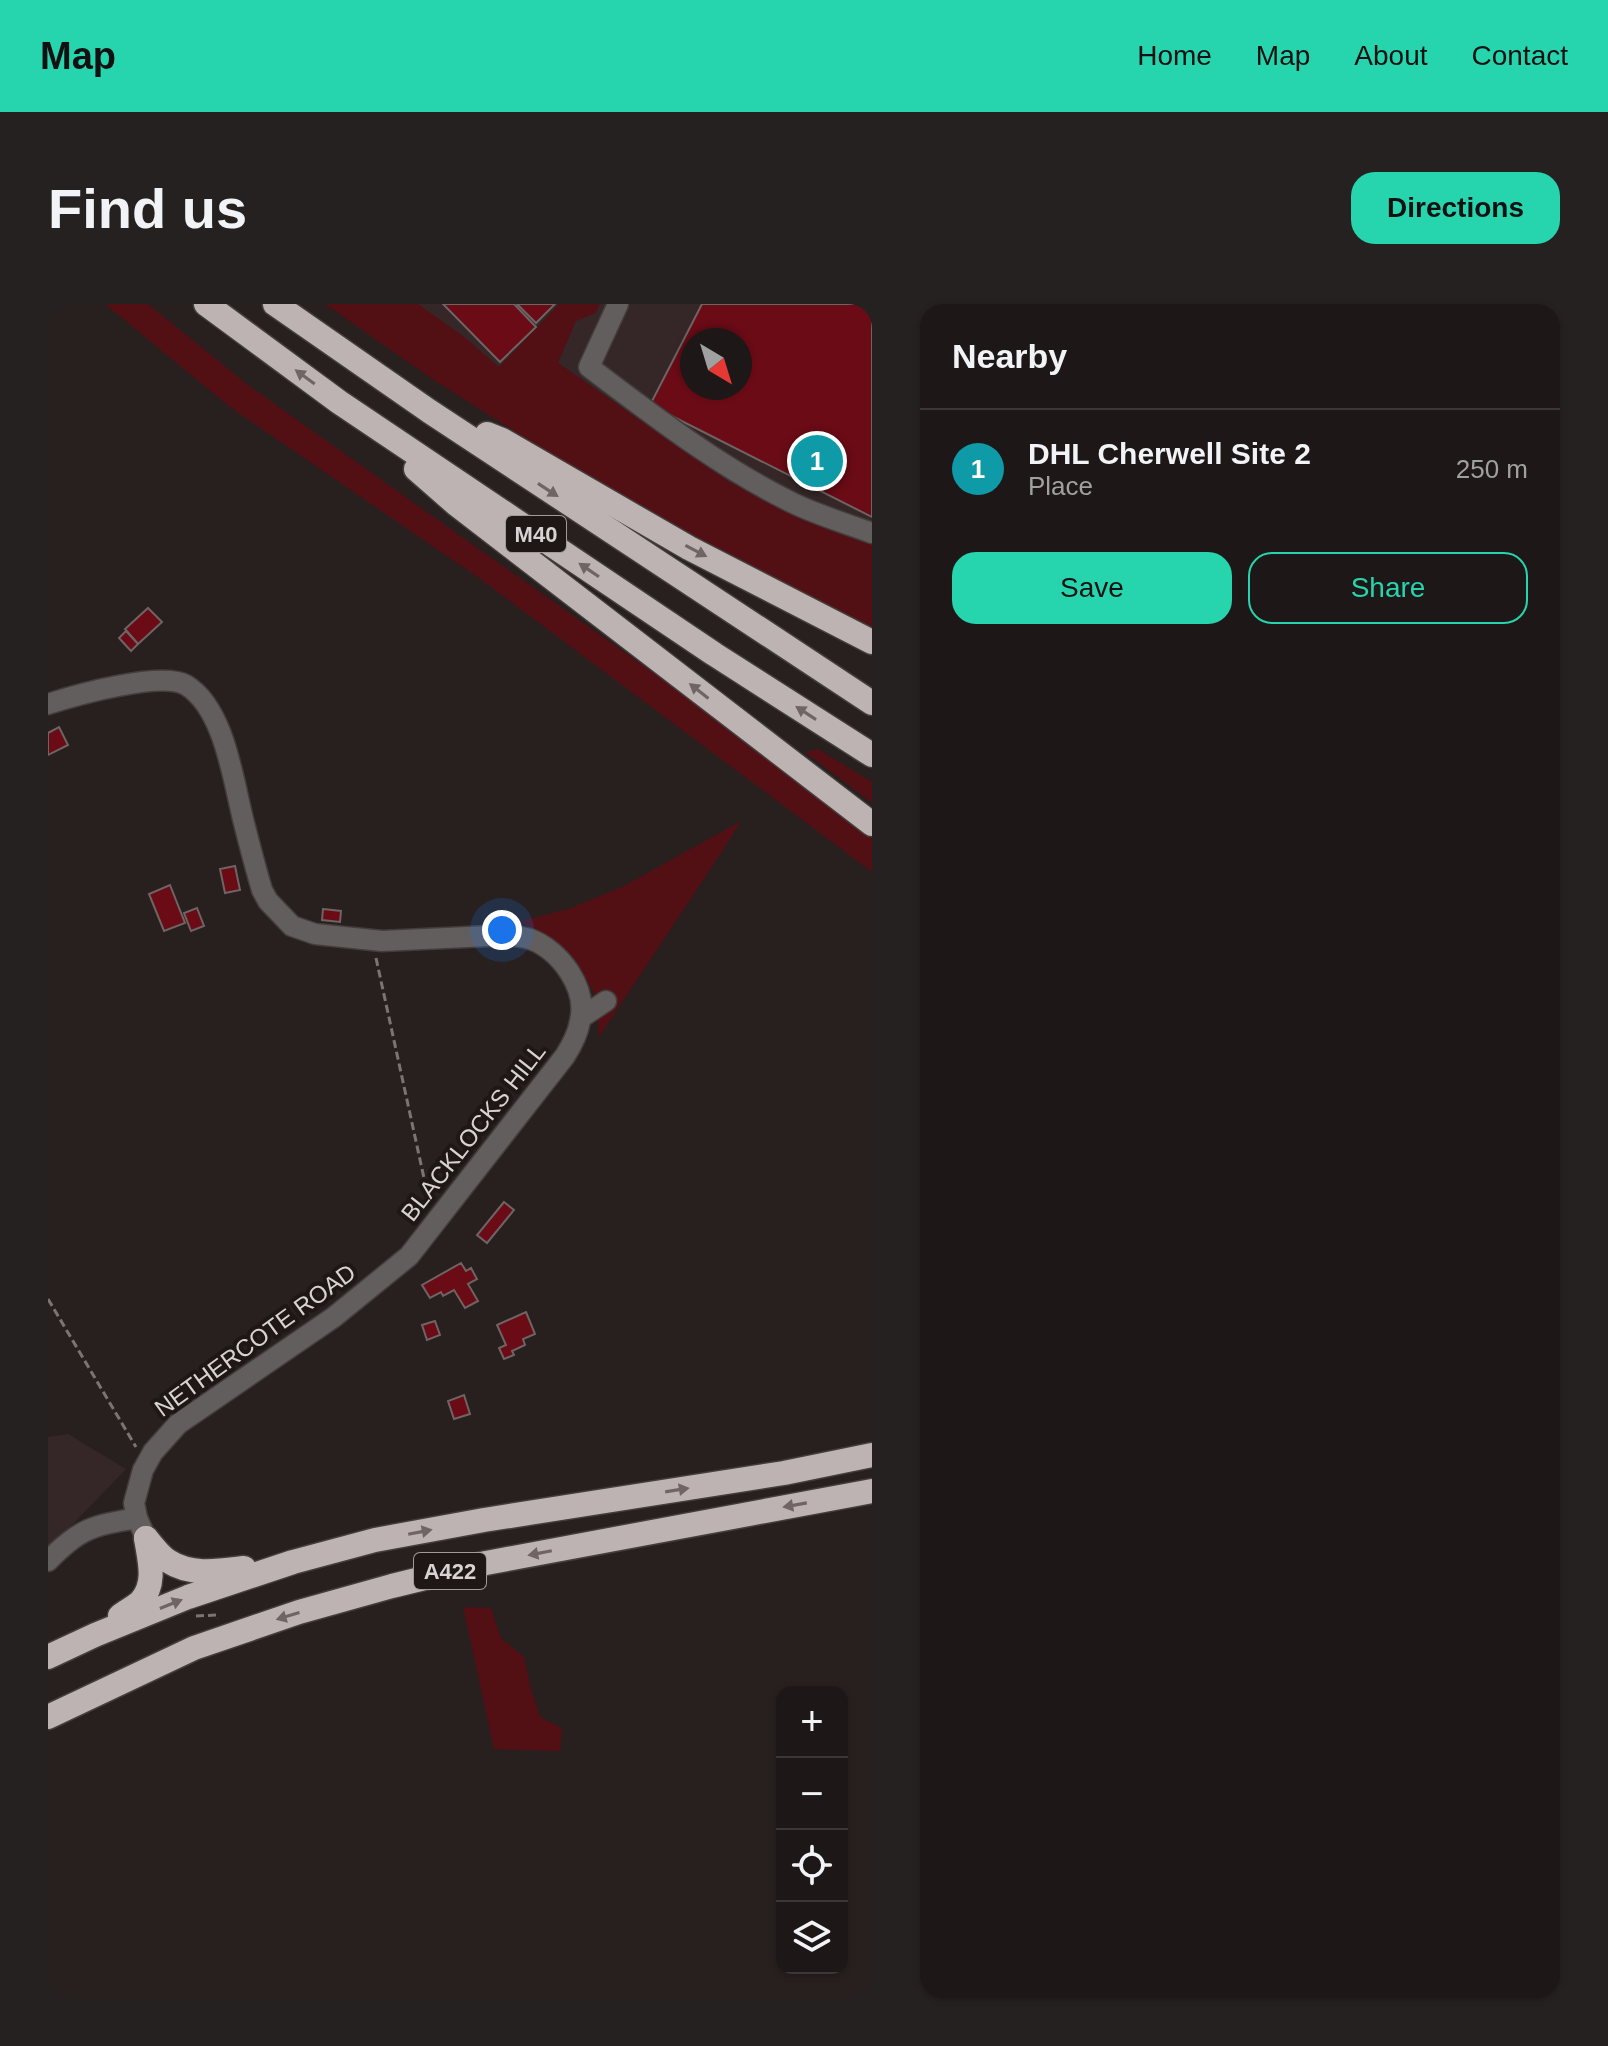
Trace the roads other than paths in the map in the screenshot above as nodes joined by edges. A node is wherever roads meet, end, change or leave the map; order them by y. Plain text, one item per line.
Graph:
1 (206, 304) edge
2 (275, 304) edge
3 (618, 304) edge
4 (339, 402) junction
5 (429, 411) junction
6 (872, 533) edge
7 (872, 642) edge
8 (872, 703) edge
9 (48, 704) edge
10 (872, 755) edge
11 (872, 824) edge
12 (606, 1001) dead end
13 (582, 1017) junction
14 (408, 1257) joint
15 (872, 1455) edge
16 (872, 1491) edge
17 (141, 1528) junction
18 (48, 1561) edge
19 (293, 1562) junction
20 (95, 1635) junction
21 (48, 1657) edge
22 (48, 1717) edge

4 -> 1 highway, M40
2 - 5 highway, M40
3 - 6 street
10 -> 4 highway, M40
11 -> 4 highway, M40
5 -> 7 highway, M40
5 -> 8 highway, M40
9 - 13 street
12 - 13 street
13 - 14 street, BLACKLOCKS HILL
14 - 17 street, NETHERCOTE ROAD
19 -> 15 highway, A422
16 -> 22 highway, A422
17 - 18 street
17 - 19 highway
17 - 20 highway
20 -> 19 highway, A422
20 - 21 highway, A422

